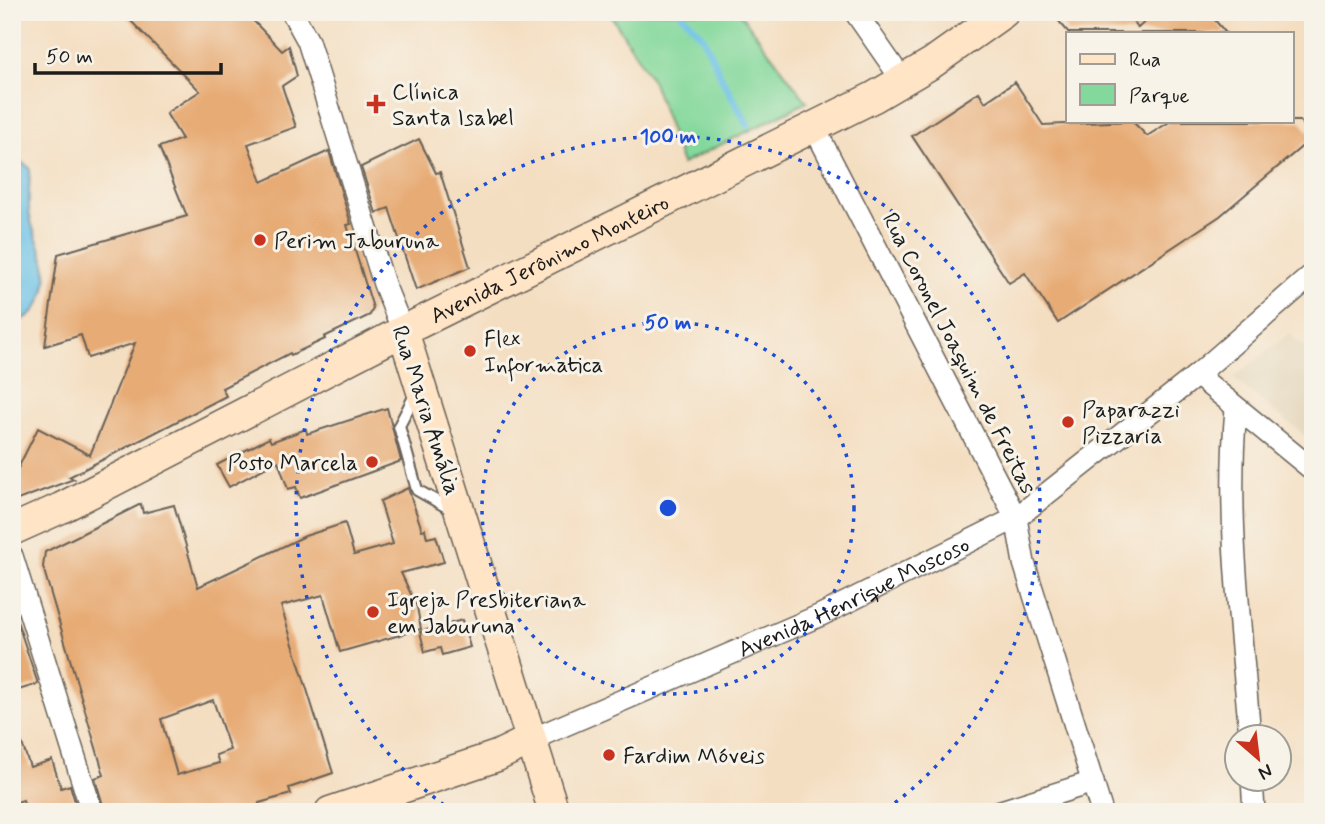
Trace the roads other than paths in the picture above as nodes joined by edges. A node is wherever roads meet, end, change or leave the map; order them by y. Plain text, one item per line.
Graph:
1 (855, 12) edge
2 (1004, 12) edge
3 (301, 15) edge
4 (904, 81) junction
5 (814, 127) junction
6 (1313, 274) edge
7 (403, 331) junction
8 (1197, 375) junction
9 (1236, 409) junction
10 (1313, 470) edge
11 (1016, 519) junction
12 (12, 530) edge
13 (12, 556) edge
14 (1249, 722) edge
15 (530, 740) junction
16 (1093, 782) junction
17 (1253, 792) edge
18 (92, 812) edge
19 (330, 812) edge
20 (554, 812) edge
21 (998, 812) edge
22 (1102, 812) edge
23 (1254, 812) edge

1 - 4 street
2 - 4 main road, Avenida Jerônimo Monteiro
3 - 7 street, Rua Maria Amália
4 - 5 main road, Avenida Jerônimo Monteiro
5 - 7 main road, Avenida Jerônimo Monteiro
5 - 11 street, Rua Coronel Joaquim de Freitas
6 - 8 street, Avenida Henrique Moscoso
7 - 12 main road, Avenida Jerônimo Monteiro
7 - 15 main road, Rua Maria Amália
8 - 9 street
8 - 11 street, Avenida Henrique Moscoso
9 - 10 street
9 - 14 street
11 - 15 street, Avenida Henrique Moscoso
11 - 16 street, Rua Coronel Joaquim de Freitas
13 - 18 street
15 - 19 main road, Avenida Henrique Moscoso
15 - 20 main road, Rua Maria Amália
16 - 21 street
16 - 22 street, Rua Coronel Joaquim de Freitas
17 - 23 street

